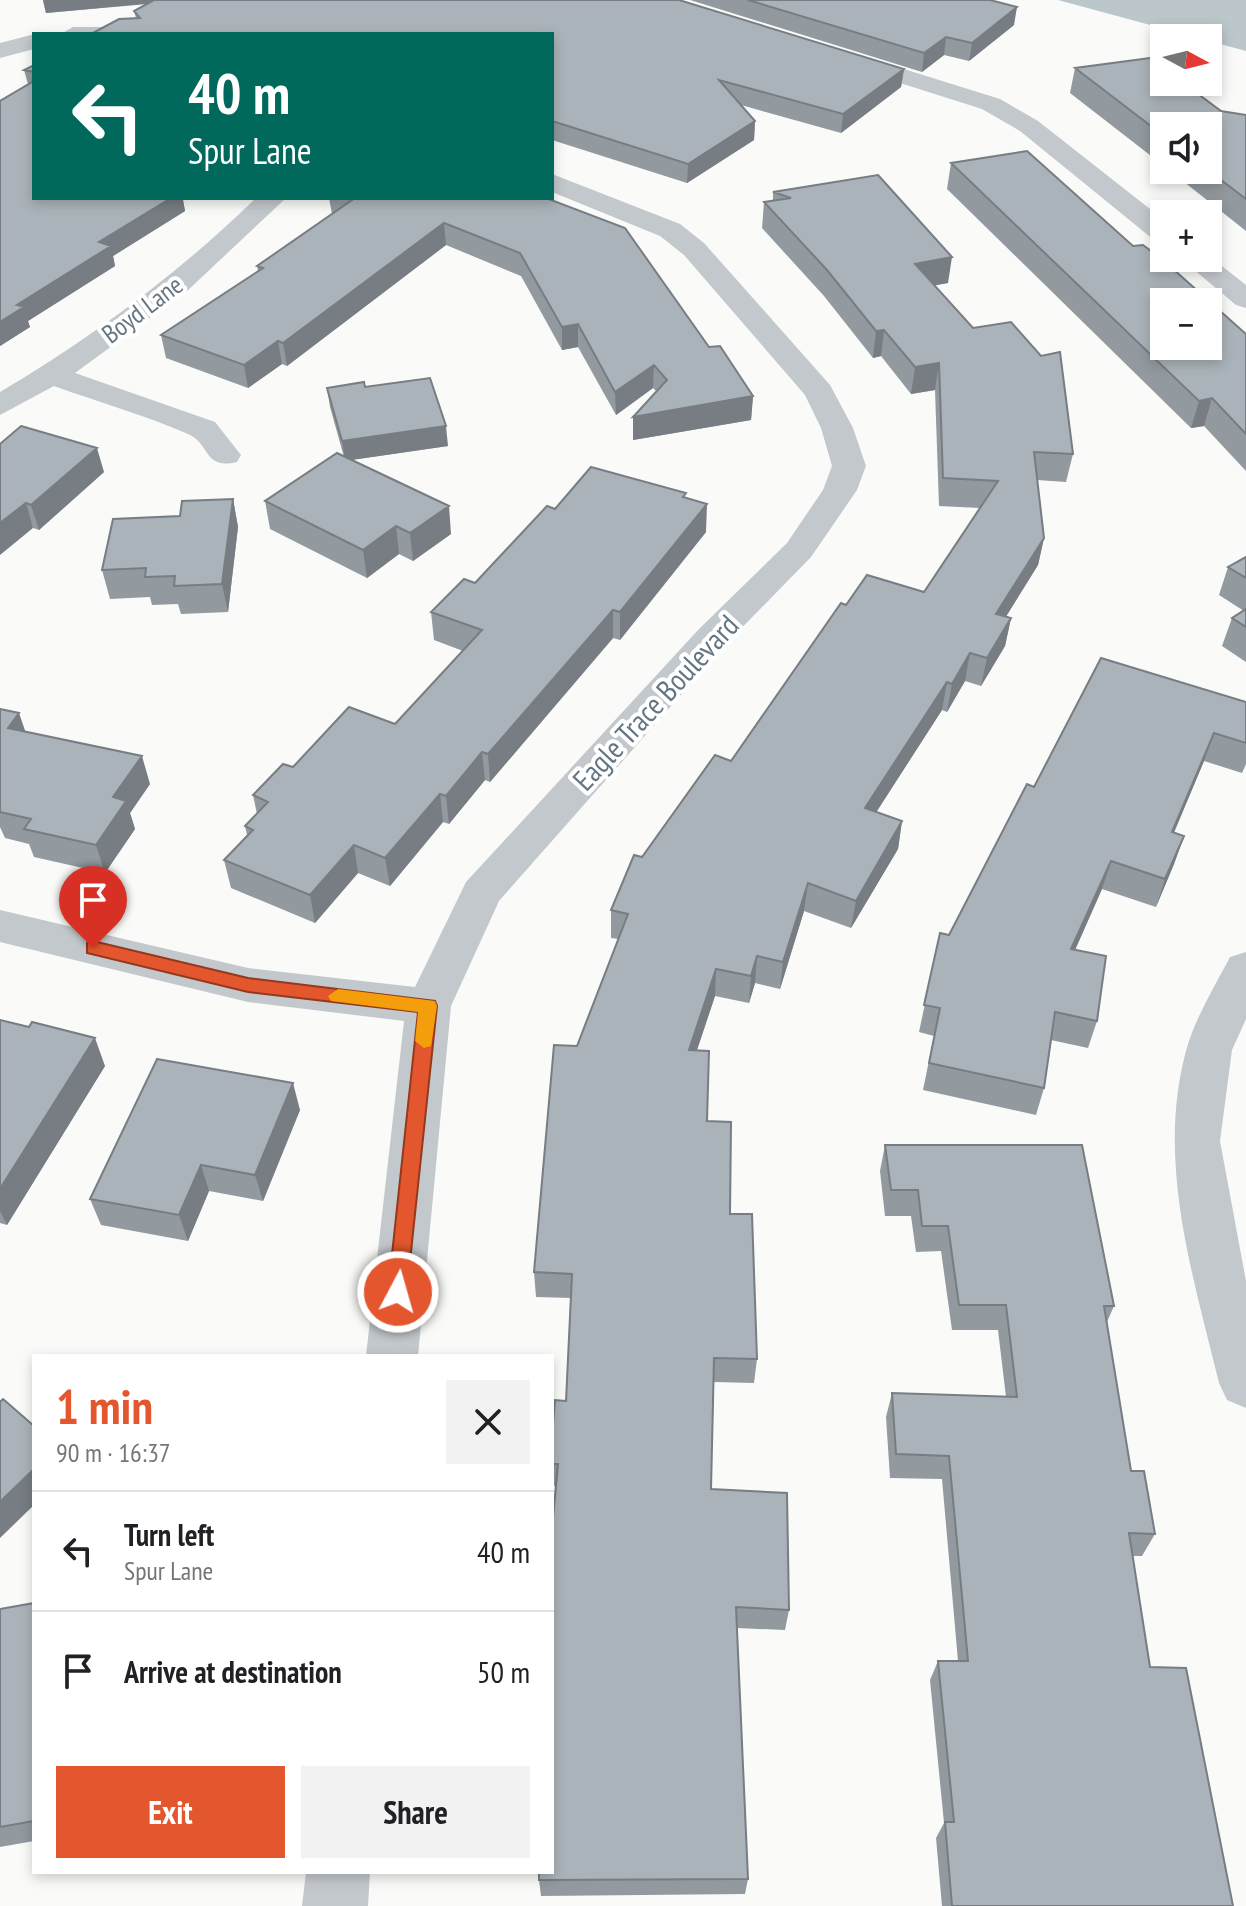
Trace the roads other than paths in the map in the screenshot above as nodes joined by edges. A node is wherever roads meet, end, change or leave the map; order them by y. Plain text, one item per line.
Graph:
1 (32, 42) edge
2 (821, 50) edge
3 (0, 51) edge
4 (554, 183) edge
5 (270, 200) edge
6 (1150, 223) edge
7 (1212, 272) edge
8 (1246, 299) edge
9 (52, 375) junction
10 (0, 405) edge
11 (225, 455) dead end
12 (0, 926) edge
13 (1246, 969) edge
14 (428, 1006) junction
15 (392, 1354) edge
16 (1246, 1383) edge
17 (338, 1874) edge
18 (335, 1906) edge

1 - 3 street
2 - 6 street
4 - 14 street, Eagle Trace Boulevard
5 - 9 street, Boyd Lane
7 - 8 street
9 - 10 street, Boyd Lane
9 - 11 street
12 - 14 street
13 - 16 street
14 - 15 street, Eagle Trace Boulevard
17 - 18 street

